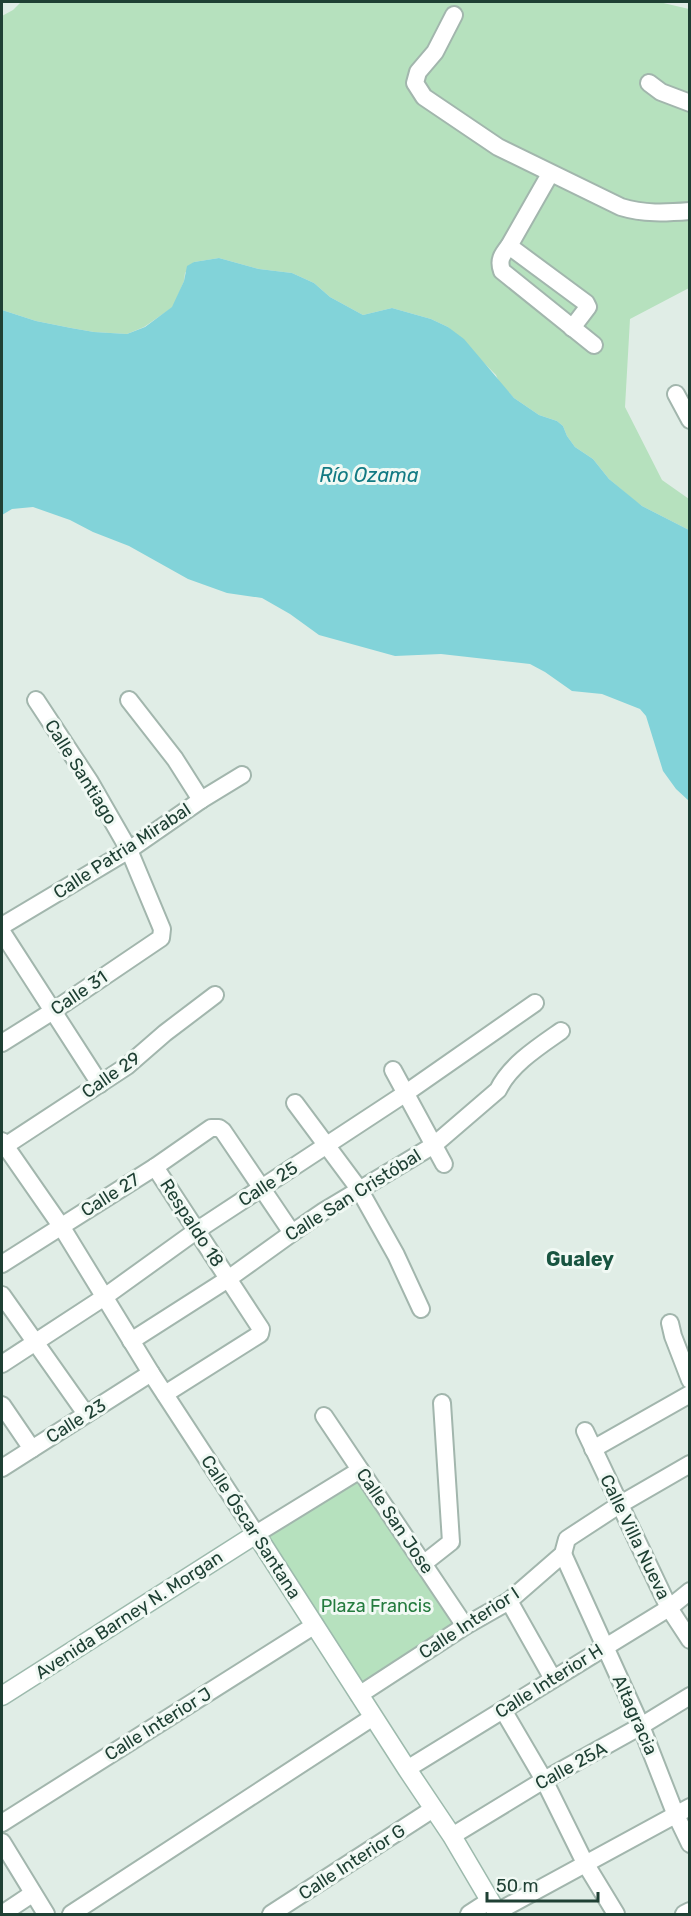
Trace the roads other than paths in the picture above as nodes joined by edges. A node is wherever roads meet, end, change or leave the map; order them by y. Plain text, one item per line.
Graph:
1 (454, 15) dead end
2 (649, 83) dead end
3 (690, 103) edge
4 (550, 174) junction
5 (690, 211) edge
6 (509, 246) junction
7 (572, 328) junction
8 (594, 345) dead end
9 (676, 394) dead end
10 (690, 420) edge
11 (36, 700) dead end
12 (129, 700) dead end
13 (242, 775) dead end
14 (201, 800) junction
15 (129, 850) junction
16 (2, 926) edge
17 (2, 932) edge
18 (155, 942) joint
19 (215, 995) dead end
20 (535, 1004) dead end
21 (53, 1011) junction
22 (561, 1031) dead end
23 (2, 1043) edge
24 (393, 1070) dead end
25 (100, 1084) junction
26 (406, 1093) junction
27 (295, 1103) dead end
28 (2, 1145) edge
29 (328, 1145) junction
30 (434, 1145) junction
31 (444, 1164) dead end
32 (155, 1167) junction
33 (261, 1188) junction
34 (359, 1189) junction
35 (60, 1227) junction
36 (196, 1231) junction
37 (292, 1233) junction
38 (2, 1264) edge
39 (228, 1279) junction
40 (2, 1294) edge
41 (103, 1298) junction
42 (422, 1309) dead end
43 (670, 1323) dead end
44 (131, 1341) junction
45 (35, 1342) junction
46 (2, 1364) edge
47 (151, 1373) junction
48 (690, 1380) edge
49 (165, 1394) junction
50 (690, 1394) edge
51 (442, 1403) dead end
52 (2, 1405) edge
53 (86, 1414) junction
54 (324, 1416) dead end
55 (585, 1431) dead end
56 (32, 1449) junction
57 (593, 1449) junction
58 (690, 1464) edge
59 (2, 1468) edge
60 (360, 1470) junction
61 (619, 1505) junction
62 (256, 1534) junction
63 (563, 1554) junction
64 (423, 1564) junction
65 (690, 1591) edge
66 (509, 1601) junction
67 (669, 1608) junction
68 (315, 1625) junction
69 (465, 1626) junction
70 (690, 1640) edge
71 (604, 1647) junction
72 (554, 1679) junction
73 (359, 1695) junction
74 (2, 1696) edge
75 (690, 1696) edge
76 (503, 1710) junction
77 (373, 1717) junction
78 (642, 1726) junction
79 (406, 1769) junction
80 (544, 1780) junction
81 (433, 1809) junction
82 (682, 1810) edge
83 (2, 1822) edge
84 (452, 1836) junction
85 (2, 1842) edge
86 (690, 1844) edge
87 (585, 1863) junction
88 (32, 1894) junction
89 (495, 1909) edge
90 (690, 1911) edge
91 (2, 1914) edge
92 (46, 1914) edge
93 (71, 1914) edge
94 (271, 1914) edge
95 (469, 1914) edge
96 (616, 1914) edge
97 (684, 1914) edge

1 - 4 street
2 - 3 street
4 - 5 street
4 - 6 street
6 - 7 street
6 - 7 street
7 - 8 street
9 - 10 street
11 - 15 street, Calle Santiago
12 - 14 street
13 - 14 street, Calle Patria Mirabal
14 - 15 street, Calle Patria Mirabal
15 - 16 street, Calle Patria Mirabal
15 - 18 street, Calle Santiago
17 - 21 street
18 - 21 street, Calle 31
19 - 25 street, Calle 29
20 - 26 street, Calle 25
21 - 23 street, Calle 31
21 - 25 street
22 - 30 street, Calle San Cristóbal
24 - 26 street
25 - 28 street, Calle 29
26 - 29 street, Calle 25
26 - 30 street
27 - 29 street
28 - 35 street, Calle Óscar Santana
29 - 33 street, Calle 25
29 - 34 street
30 - 31 street
30 - 34 street, Calle San Cristóbal
32 - 33 street, Calle 27
32 - 35 street, Calle 27
32 - 36 street, Respaldo 18
33 - 36 street, Calle 25
33 - 37 street
34 - 37 street, Calle San Cristóbal
34 - 42 street
35 - 38 street, Calle 27
35 - 41 street, Calle Óscar Santana
36 - 39 street, Respaldo 18
36 - 41 street, Calle 25
37 - 39 street, Calle San Cristóbal
39 - 44 street, Calle San Cristóbal
39 - 49 street, Respaldo 18
40 - 45 street
41 - 44 street, Calle Óscar Santana
41 - 45 street, Calle 25
43 - 48 street
44 - 47 street, Calle Óscar Santana
45 - 46 street, Calle 25
45 - 53 street
47 - 49 street, Calle Óscar Santana
47 - 53 street, Calle 23
49 - 62 street, Calle Óscar Santana
50 - 57 street
51 - 64 street
52 - 56 street
53 - 56 street, Calle 23
54 - 60 street, Calle San Jose
55 - 57 street, Calle Villa Nueva
56 - 59 street, Calle 23
57 - 61 street, Calle Villa Nueva
58 - 61 street, Calle Interior I
60 - 62 street
60 - 64 street, Calle San Jose
61 - 63 street, Calle Interior I
61 - 67 street, Calle Villa Nueva
62 - 68 street, Calle Óscar Santana
62 - 74 street, Avenida Barney N. Morgan
63 - 66 street, Calle Interior I
63 - 71 street, Altagracia
64 - 69 street, Calle San Jose
65 - 67 street, Calle Interior H
66 - 69 street, Calle Interior I
66 - 72 street
67 - 70 street, Calle Villa Nueva
67 - 71 street, Calle Interior H
68 - 73 street, Calle Óscar Santana
68 - 83 street, Calle Interior J
69 - 73 street, Calle Interior I
71 - 72 street, Calle Interior H
71 - 78 street, Altagracia
72 - 76 street, Calle Interior H
73 - 77 street, Calle Óscar Santana
75 - 78 street, Calle 25A
76 - 79 street, Calle Interior H
76 - 80 street
77 - 79 street, Calle Óscar Santana
77 - 93 street
78 - 80 street, Calle 25A
78 - 82 street, Altagracia
79 - 81 street, Calle Óscar Santana
80 - 84 street, Calle 25A
80 - 87 street
81 - 84 street, Calle Óscar Santana
81 - 94 street, Calle Interior G
82 - 86 street, Altagracia
82 - 87 street
84 - 89 street, Calle Óscar Santana
85 - 88 street
87 - 89 street
87 - 96 street
88 - 91 street
88 - 92 street
89 - 95 street
90 - 97 street

